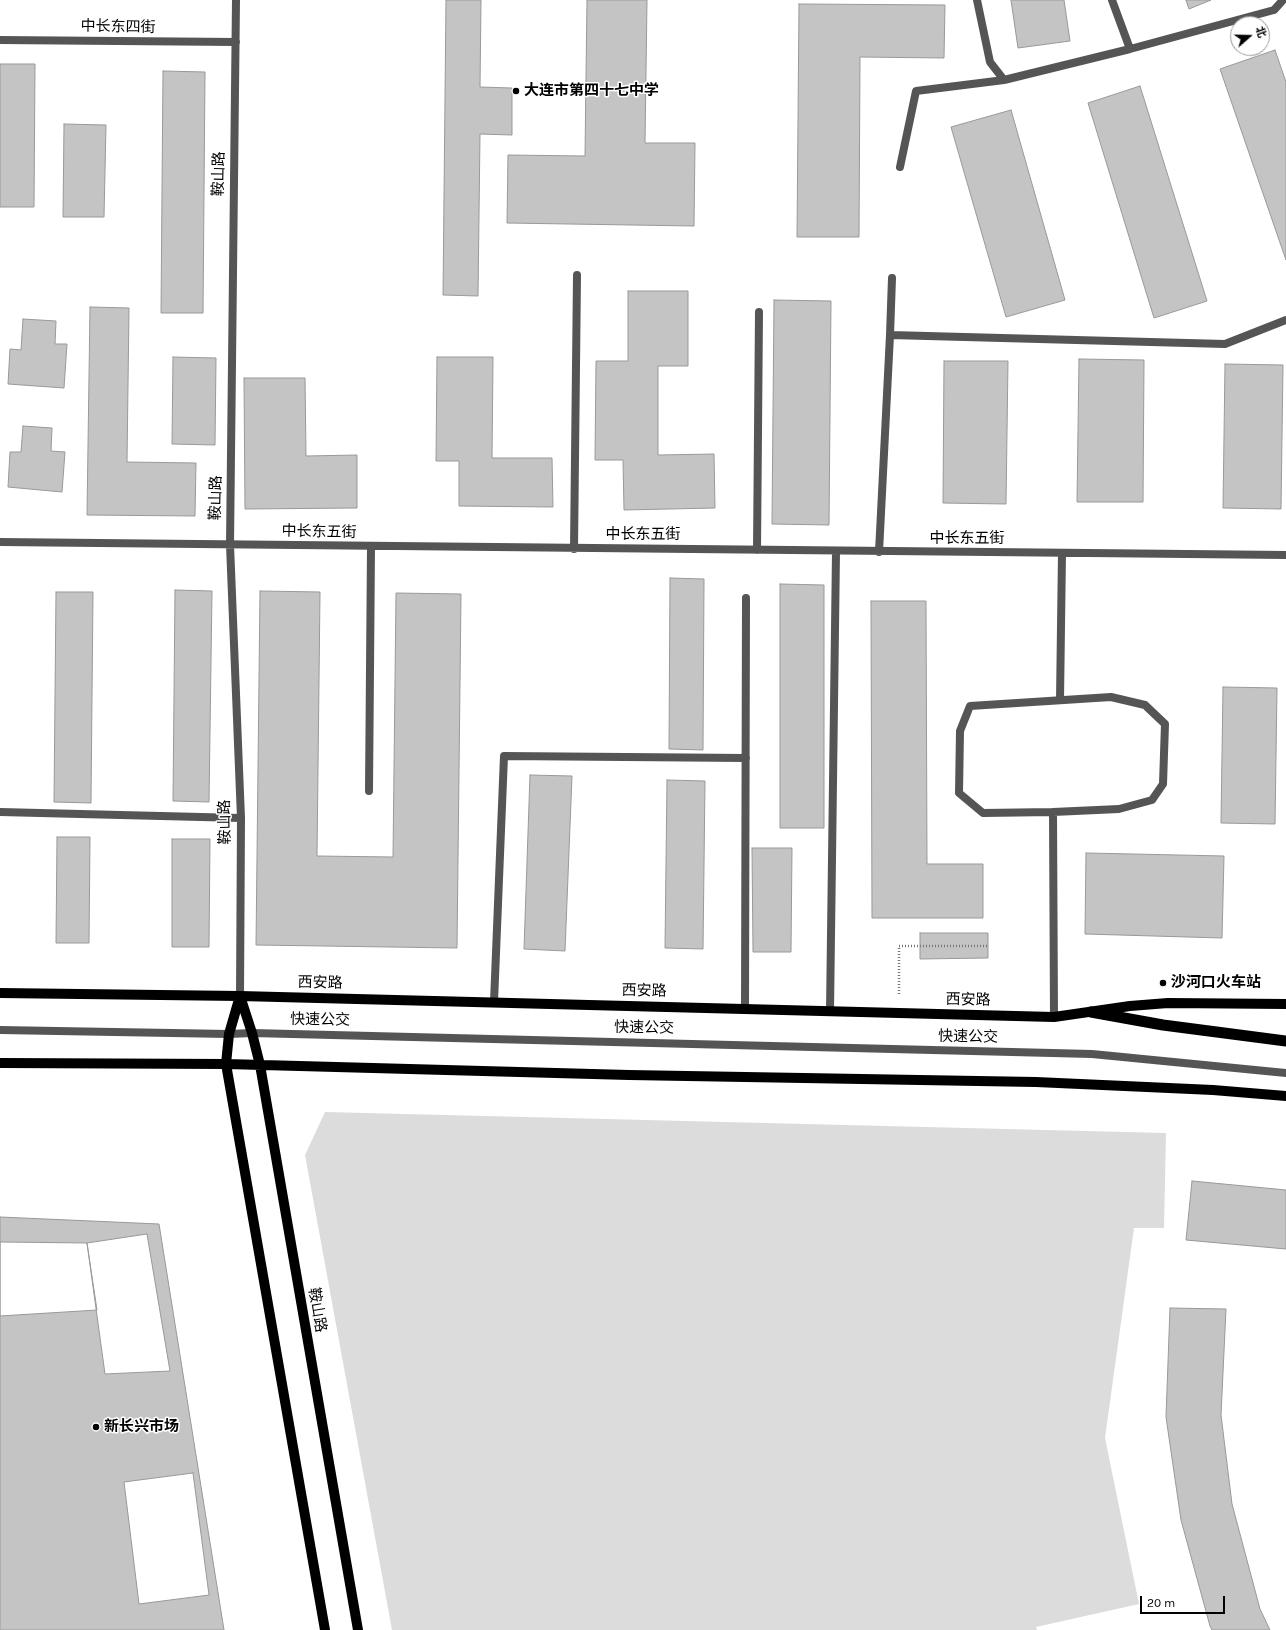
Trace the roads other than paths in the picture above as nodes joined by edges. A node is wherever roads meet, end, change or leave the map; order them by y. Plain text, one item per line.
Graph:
1 (236, 0) edge
2 (977, 0) edge
3 (1112, 0) edge
4 (1283, 0) edge
5 (0, 40) edge
6 (236, 42) junction
7 (1130, 49) junction
8 (1004, 80) junction
9 (900, 167) dead end
10 (577, 275) dead end
11 (892, 278) dead end
12 (759, 312) dead end
13 (1286, 320) edge
14 (890, 335) junction
15 (0, 542) edge
16 (230, 545) junction
17 (372, 547) junction
18 (574, 549) junction
19 (757, 550) junction
20 (836, 552) junction
21 (879, 552) junction
22 (1062, 553) junction
23 (1286, 556) edge
24 (746, 598) dead end
25 (1060, 700) junction
26 (746, 758) junction
27 (369, 791) dead end
28 (0, 812) edge
29 (1053, 812) junction
30 (241, 818) junction
31 (0, 993) edge
32 (240, 996) junction
33 (494, 1002) junction
34 (1286, 1004) edge
35 (745, 1009) junction
36 (830, 1011) junction
37 (1091, 1012) junction
38 (1054, 1017) junction
39 (0, 1030) edge
40 (252, 1032) junction
41 (229, 1034) junction
42 (1286, 1041) edge
43 (0, 1063) edge
44 (226, 1064) junction
45 (260, 1065) junction
46 (1286, 1073) edge
47 (1286, 1096) edge
48 (324, 1630) edge
49 (358, 1630) edge

1 - 6 street, 鞍山路
2 - 8 street
3 - 7 street
4 - 7 street
5 - 6 street, 中长东四街
6 - 16 street, 鞍山路
7 - 8 street
8 - 9 street
10 - 18 street
11 - 14 street
12 - 19 street
13 - 14 street
14 - 21 street
15 - 16 street, 中长东五街
16 - 17 street, 中长东五街
16 - 30 street, 鞍山路
17 - 18 street, 中长东五街
17 - 27 street
18 - 19 street, 中长东五街
19 - 20 street, 中长东五街
20 - 21 street, 中长东五街
20 - 36 street
21 - 22 street, 中长东五街
22 - 23 street, 中长东五街
22 - 25 street
24 - 26 street
25 - 29 street
25 - 29 street
26 - 33 street
26 - 35 street
28 - 30 street
29 - 38 street
30 - 32 street, 鞍山路
31 - 32 main road, 西安路
32 - 33 main road, 西安路
32 - 40 main road, 鞍山路
32 - 41 main road, 鞍山路
33 - 35 main road, 西安路
34 - 37 main road, 西安路
35 - 36 main road, 西安路
36 - 38 main road, 西安路
37 - 38 main road, 西安路
37 - 42 highway
39 - 41 street, 快速公交
40 - 41 street, 快速公交
40 - 45 main road, 鞍山路
40 - 46 street, 快速公交
41 - 44 main road, 鞍山路
43 - 44 main road
44 - 45 main road
44 - 48 main road, 鞍山路
45 - 47 main road
45 - 49 main road, 鞍山路

